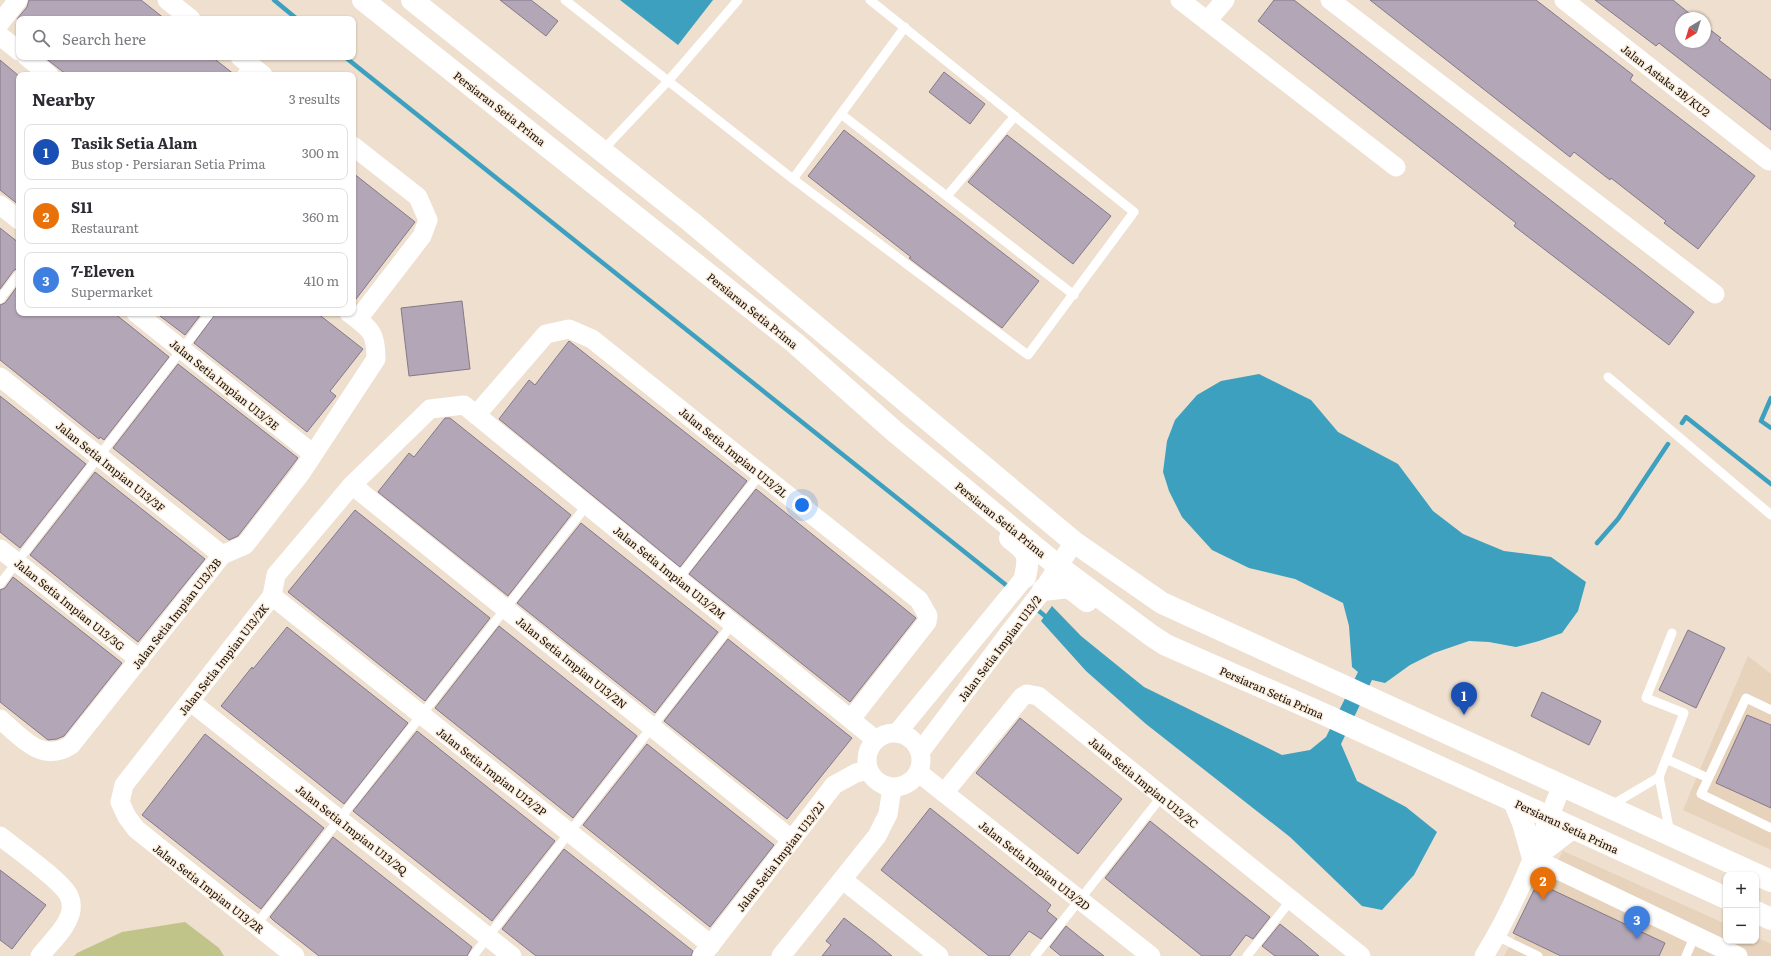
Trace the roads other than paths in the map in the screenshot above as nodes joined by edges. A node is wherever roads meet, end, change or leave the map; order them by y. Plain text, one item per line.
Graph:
1 (18, 0) edge
2 (167, 0) edge
3 (363, 0) edge
4 (412, 0) edge
5 (565, 0) edge
6 (738, 0) edge
7 (870, 0) edge
8 (1180, 0) edge
9 (1225, 0) edge
10 (1330, 0) edge
11 (1564, 0) edge
12 (187, 16) edge
13 (1207, 21) junction
14 (0, 23) edge
15 (905, 27) junction
16 (0, 36) edge
17 (16, 49) edge
18 (31, 60) edge
19 (45, 72) edge
20 (669, 80) junction
21 (840, 114) junction
22 (1015, 116) junction
23 (356, 148) edge
24 (602, 151) junction
25 (1769, 160) dead end
26 (1396, 167) dead end
27 (793, 179) junction
28 (947, 196) junction
29 (0, 205) edge
30 (16, 218) edge
31 (690, 221) junction
32 (16, 278) edge
33 (1715, 294) dead end
34 (1074, 295) junction
35 (0, 299) edge
36 (140, 316) edge
37 (208, 316) edge
38 (359, 321) edge
39 (795, 343) junction
40 (182, 349) junction
41 (0, 377) edge
42 (1608, 377) dead end
43 (470, 410) junction
44 (894, 431) junction
45 (313, 454) junction
46 (98, 456) junction
47 (761, 473) junction
48 (352, 485) junction
49 (587, 504) junction
50 (1771, 515) edge
51 (1074, 542) junction
52 (0, 548) edge
53 (222, 555) junction
54 (17, 562) junction
55 (1058, 566) junction
56 (1025, 577) joint
57 (678, 579) junction
58 (0, 584) edge
59 (1043, 590) junction
60 (272, 596) junction
61 (505, 608) junction
62 (733, 623) junction
63 (1672, 633) dead end
64 (1152, 636) junction
65 (140, 660) junction
66 (945, 675) junction
67 (965, 691) junction
68 (191, 702) junction
69 (1771, 710) edge
70 (421, 715) junction
71 (0, 719) edge
72 (851, 719) junction
73 (652, 727) junction
74 (897, 733) junction
75 (876, 740) junction
76 (920, 752) junction
77 (1666, 759) junction
78 (868, 770) junction
79 (918, 773) junction
80 (1659, 777) junction
81 (1708, 778) junction
82 (1562, 785) junction
83 (892, 788) junction
84 (944, 793) junction
85 (1162, 796) junction
86 (1514, 801) junction
87 (1609, 807) junction
88 (127, 817) joint
89 (1549, 817) junction
90 (340, 819) junction
91 (1572, 828) junction
92 (1771, 828) edge
93 (569, 832) junction
94 (1670, 835) junction
95 (0, 836) edge
96 (792, 840) junction
97 (1533, 858) junction
98 (842, 880) junction
99 (1771, 881) edge
100 (1723, 897) edge
101 (1080, 900) junction
102 (1291, 900) junction
103 (1759, 913) edge
104 (1771, 918) edge
105 (256, 925) junction
106 (1695, 935) junction
107 (1497, 936) junction
108 (488, 937) junction
109 (707, 950) edge
110 (40, 956) edge
111 (295, 956) edge
112 (473, 956) edge
113 (512, 956) edge
114 (781, 956) edge
115 (939, 956) edge
116 (1035, 956) edge
117 (1151, 956) edge
118 (1247, 956) edge
119 (1361, 956) edge
120 (1484, 956) edge
121 (1538, 956) edge
122 (1686, 956) edge
123 (1738, 956) edge

1 - 14 street
2 - 12 street
3 - 39 street, Persiaran Setia Prima
4 - 24 street
5 - 20 lane
6 - 20 lane
7 - 15 lane
8 - 13 street
9 - 13 street
10 - 33 street
11 - 25 street, Jalan Astaka 3B/KU2
13 - 26 street
15 - 21 lane
15 - 22 lane
16 - 17 street
18 - 19 street
20 - 24 lane
20 - 27 lane
21 - 27 lane
21 - 28 lane
22 - 28 lane
22 - 34 lane
23 - 38 street
24 - 31 street
27 - 34 lane
28 - 34 lane
29 - 30 street
31 - 39 street
31 - 51 street
32 - 35 lane
36 - 40 street, Jalan Setia Impian U13/3E
37 - 40 lane
38 - 45 street, Jalan Setia Impian U13/3B
39 - 44 street, Persiaran Setia Prima
40 - 45 street, Jalan Setia Impian U13/3E
40 - 46 lane
41 - 46 street, Jalan Setia Impian U13/3F
42 - 50 lane
43 - 47 street, Jalan Setia Impian U13/2L
43 - 48 street, Jalan Setia Impian U13/2K
43 - 49 street, Jalan Setia Impian U13/2M
44 - 55 street, Persiaran Setia Prima
44 - 56 street
45 - 53 street, Jalan Setia Impian U13/3B
46 - 53 street, Jalan Setia Impian U13/3F
46 - 54 lane
47 - 57 lane
47 - 72 street, Jalan Setia Impian U13/2L
48 - 60 street, Jalan Setia Impian U13/2K
48 - 61 street, Jalan Setia Impian U13/2N
49 - 57 street, Jalan Setia Impian U13/2M
49 - 61 lane
51 - 55 street, Jalan Setia Impian U13/2
51 - 82 street
52 - 54 street, Jalan Setia Impian U13/3G
53 - 65 street, Jalan Setia Impian U13/3B
54 - 58 lane
54 - 65 street, Jalan Setia Impian U13/3G
55 - 59 street, Jalan Setia Impian U13/2
55 - 64 street, Persiaran Setia Prima
56 - 66 street, Jalan Setia Impian U13/2
57 - 62 street, Jalan Setia Impian U13/2M
59 - 64 street
59 - 67 street, Jalan Setia Impian U13/2
60 - 68 street, Jalan Setia Impian U13/2K
60 - 70 street, Jalan Setia Impian U13/2P
61 - 70 lane
61 - 73 street, Jalan Setia Impian U13/2N
62 - 72 street, Jalan Setia Impian U13/2M
62 - 73 lane
63 - 77 lane
64 - 86 street, Persiaran Setia Prima
65 - 71 street, Jalan Setia Impian U13/3B
66 - 67 street
66 - 74 street, Jalan Setia Impian U13/2
67 - 76 street, Jalan Setia Impian U13/2
68 - 88 street, Jalan Setia Impian U13/2K
68 - 90 street, Jalan Setia Impian U13/2Q
69 - 81 lane
70 - 90 lane
70 - 93 street, Jalan Setia Impian U13/2P
72 - 75 street, Jalan Setia Impian U13/2M
73 - 93 lane
73 - 96 street, Jalan Setia Impian U13/2N
74 - 75 street
74 - 76 street
75 - 78 street
76 - 79 street
77 - 80 lane
77 - 81 lane
78 - 83 street
78 - 96 street, Jalan Setia Impian U13/2J
79 - 83 street
79 - 84 street, Jalan Setia Impian U13/2D
80 - 87 lane
80 - 94 lane
81 - 92 lane
82 - 87 street
82 - 89 street
83 - 98 street
84 - 85 street, Jalan Setia Impian U13/2C
84 - 101 street, Jalan Setia Impian U13/2D
85 - 101 lane
85 - 102 street, Jalan Setia Impian U13/2C
86 - 89 street, Persiaran Setia Prima
86 - 97 street
87 - 94 street
88 - 105 street, Jalan Setia Impian U13/2R
89 - 91 street, Persiaran Setia Prima
89 - 97 street
90 - 105 lane
90 - 108 street, Jalan Setia Impian U13/2Q
91 - 97 street
91 - 100 street, Persiaran Setia Prima
93 - 108 lane
93 - 109 street, Jalan Setia Impian U13/2P
94 - 99 street
95 - 110 street
96 - 109 street, Jalan Setia Impian U13/2J
97 - 106 street
97 - 107 street
98 - 114 street
98 - 115 street
101 - 116 lane
101 - 117 street, Jalan Setia Impian U13/2D
102 - 118 lane
102 - 119 street, Jalan Setia Impian U13/2C
103 - 104 street
105 - 111 street, Jalan Setia Impian U13/2R
106 - 122 lane
106 - 123 street
107 - 120 street
107 - 121 lane
108 - 112 lane
108 - 113 street, Jalan Setia Impian U13/2Q

